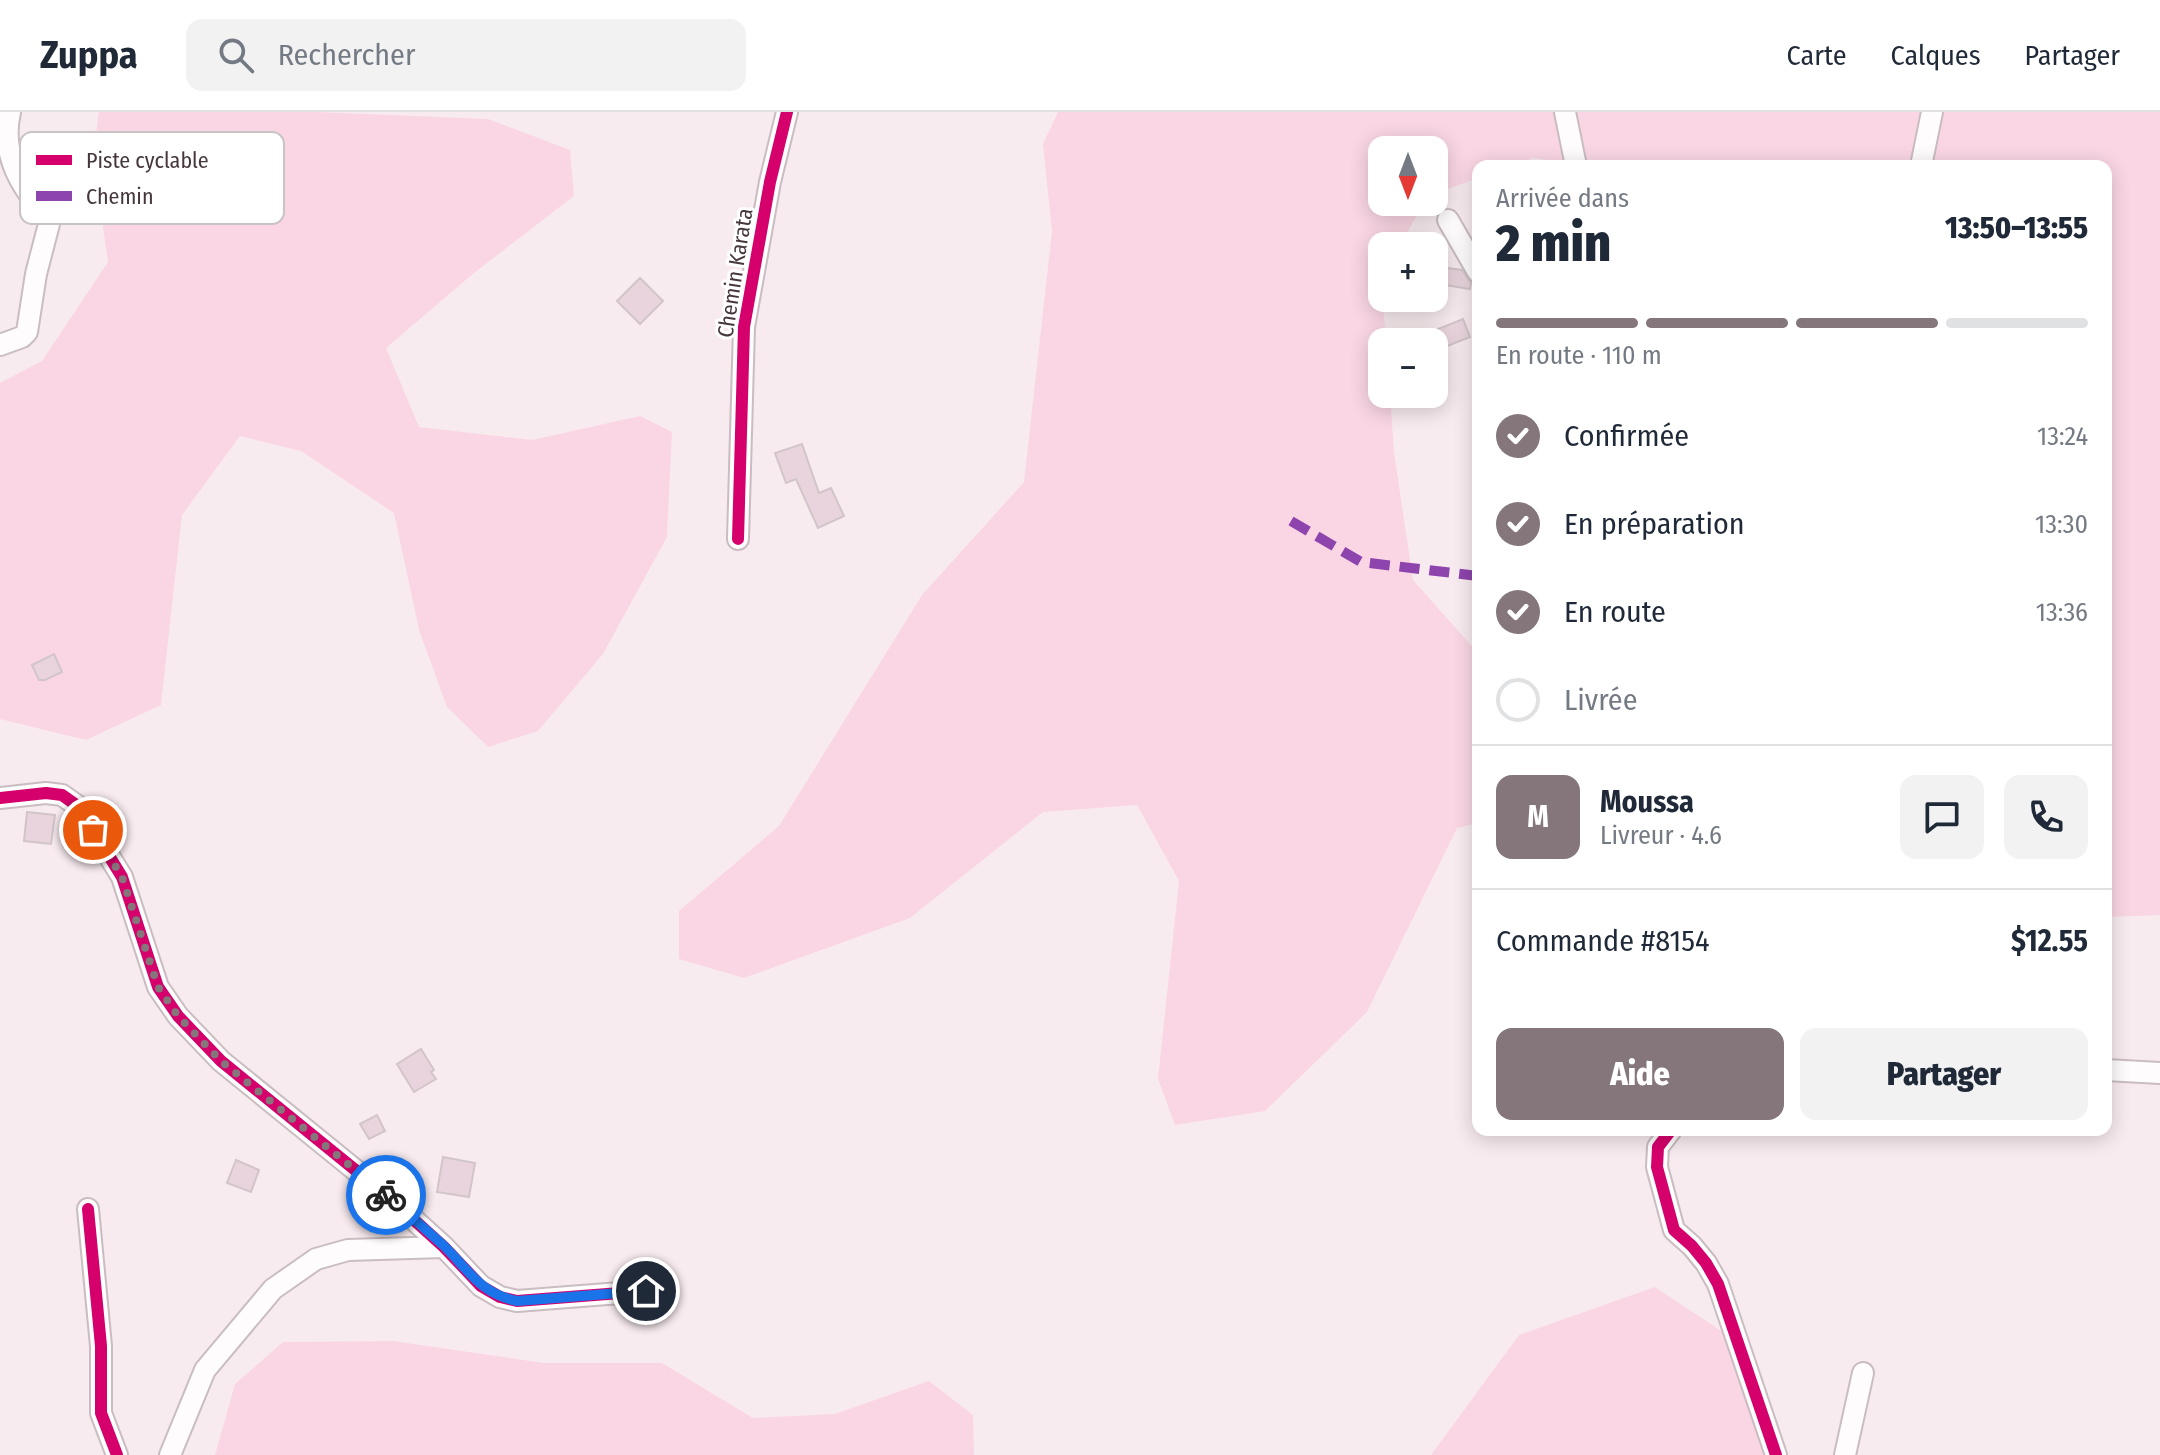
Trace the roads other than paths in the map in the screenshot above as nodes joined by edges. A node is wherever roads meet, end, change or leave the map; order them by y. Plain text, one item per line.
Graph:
1 (10, 112) edge
2 (787, 112) edge
3 (1565, 112) edge
4 (1932, 112) edge
5 (1575, 160) edge
6 (1922, 160) edge
7 (20, 184) edge
8 (1448, 220) dead end
9 (49, 224) edge
10 (1472, 262) edge
11 (0, 345) edge
12 (738, 539) dead end
13 (0, 798) edge
14 (2112, 1070) edge
15 (2160, 1073) edge
16 (1666, 1136) edge
17 (88, 1209) dead end
18 (444, 1247) junction
19 (646, 1291) dead end
20 (1863, 1373) dead end
21 (117, 1455) edge
22 (170, 1455) edge
23 (1776, 1455) edge
24 (1845, 1455) edge

1 - 7 street
2 - 12 street, Chemin Karata
3 - 5 street
4 - 6 street
8 - 10 street
9 - 11 street
13 - 18 street
14 - 15 street
16 - 23 street
17 - 21 street
18 - 19 street
18 - 22 street
20 - 24 street

